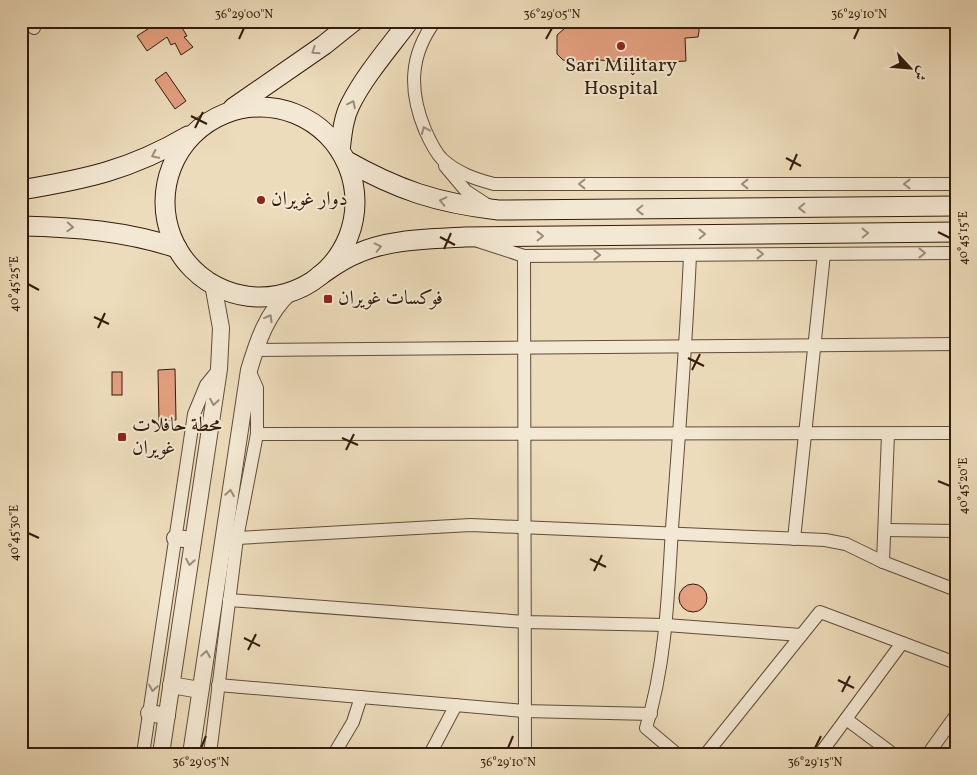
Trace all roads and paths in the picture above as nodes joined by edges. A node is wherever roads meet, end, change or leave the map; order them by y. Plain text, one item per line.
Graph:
1 (354, 21) edge
2 (409, 21) edge
3 (435, 21) edge
4 (220, 116) junction
5 (197, 131) junction
6 (342, 155) junction
7 (441, 158) junction
8 (956, 184) edge
9 (21, 190) edge
10 (956, 206) edge
11 (498, 210) junction
12 (21, 226) edge
13 (956, 232) edge
14 (464, 237) junction
15 (177, 248) junction
16 (956, 253) edge
17 (824, 254) junction
18 (690, 255) junction
19 (524, 256) junction
20 (319, 276) junction
21 (213, 284) junction
22 (290, 292) junction
23 (956, 344) edge
24 (814, 345) junction
25 (524, 346) junction
26 (686, 348) junction
27 (255, 350) junction
28 (219, 369) junction
29 (249, 370) junction
30 (956, 433) edge
31 (257, 434) junction
32 (526, 434) junction
33 (679, 434) junction
34 (805, 434) junction
35 (888, 434) junction
36 (524, 527) junction
37 (885, 530) junction
38 (956, 531) edge
39 (672, 533) junction
40 (175, 538) junction
41 (237, 538) junction
42 (794, 539) junction
43 (193, 540) junction
44 (883, 562) junction
45 (956, 590) edge
46 (229, 600) junction
47 (526, 622) junction
48 (666, 625) junction
49 (801, 635) junction
50 (902, 643) junction
51 (956, 663) edge
52 (171, 685) junction
53 (218, 685) junction
54 (200, 690) junction
55 (361, 697) junction
56 (456, 705) junction
57 (524, 711) junction
58 (149, 713) junction
59 (651, 714) junction
60 (956, 715) edge
61 (167, 716) junction
62 (846, 719) junction
63 (143, 754) edge
64 (161, 754) edge
65 (191, 754) edge
66 (210, 754) edge
67 (334, 754) edge
68 (430, 754) edge
69 (525, 754) edge
70 (677, 754) edge
71 (706, 754) edge
72 (820, 754) edge
73 (893, 754) edge
74 (928, 754) edge

1 -> 4 main road
6 -> 2 main road
7 -> 3 street
4 - 5 main road
4 - 6 main road
5 -> 9 main road
5 - 15 main road
11 -> 6 main road
6 - 20 main road
8 -> 7 street
7 - 11 street
10 -> 11 main road
12 -> 15 main road
14 -> 13 main road
14 - 19 street
20 -> 14 main road
15 - 21 main road
17 -> 16 street
18 -> 17 street
17 - 24 street
19 -> 18 street
18 - 26 street
19 - 25 street
20 - 22 main road
21 - 22 main road
21 - 28 street
27 -> 22 street
23 - 24 street
24 - 26 street
24 - 34 street
25 - 26 street
25 - 27 street
25 - 32 street
26 - 33 street
27 - 29 street
28 - 40 street
28 -> 43 street
29 - 31 street
54 -> 29 street
30 - 35 street
31 - 32 street
31 - 41 street
32 - 33 street
32 - 36 street
33 - 34 street
33 - 39 street
34 - 35 street
34 - 42 street
35 - 37 street
36 - 39 street
36 - 41 street
36 - 47 street
37 - 38 street
37 - 44 street
39 - 42 street
39 - 48 street
40 - 43 street
40 -> 58 street
41 - 46 street
42 - 44 street
43 -> 52 street
44 - 45 street
46 - 47 street
46 - 53 street
47 - 48 street
47 - 57 street
48 - 49 street
48 - 59 street
49 - 50 street
49 - 71 street
50 - 51 street
50 - 62 street
52 - 54 street
52 - 61 street
53 - 55 street
53 - 66 street
54 - 65 street
55 - 56 street
55 - 67 street
56 - 57 street
56 - 68 street
57 - 59 street
57 - 69 street
58 - 61 street
58 - 63 street
59 - 70 street
60 - 74 street
61 - 64 street
62 - 72 street
62 - 73 street

